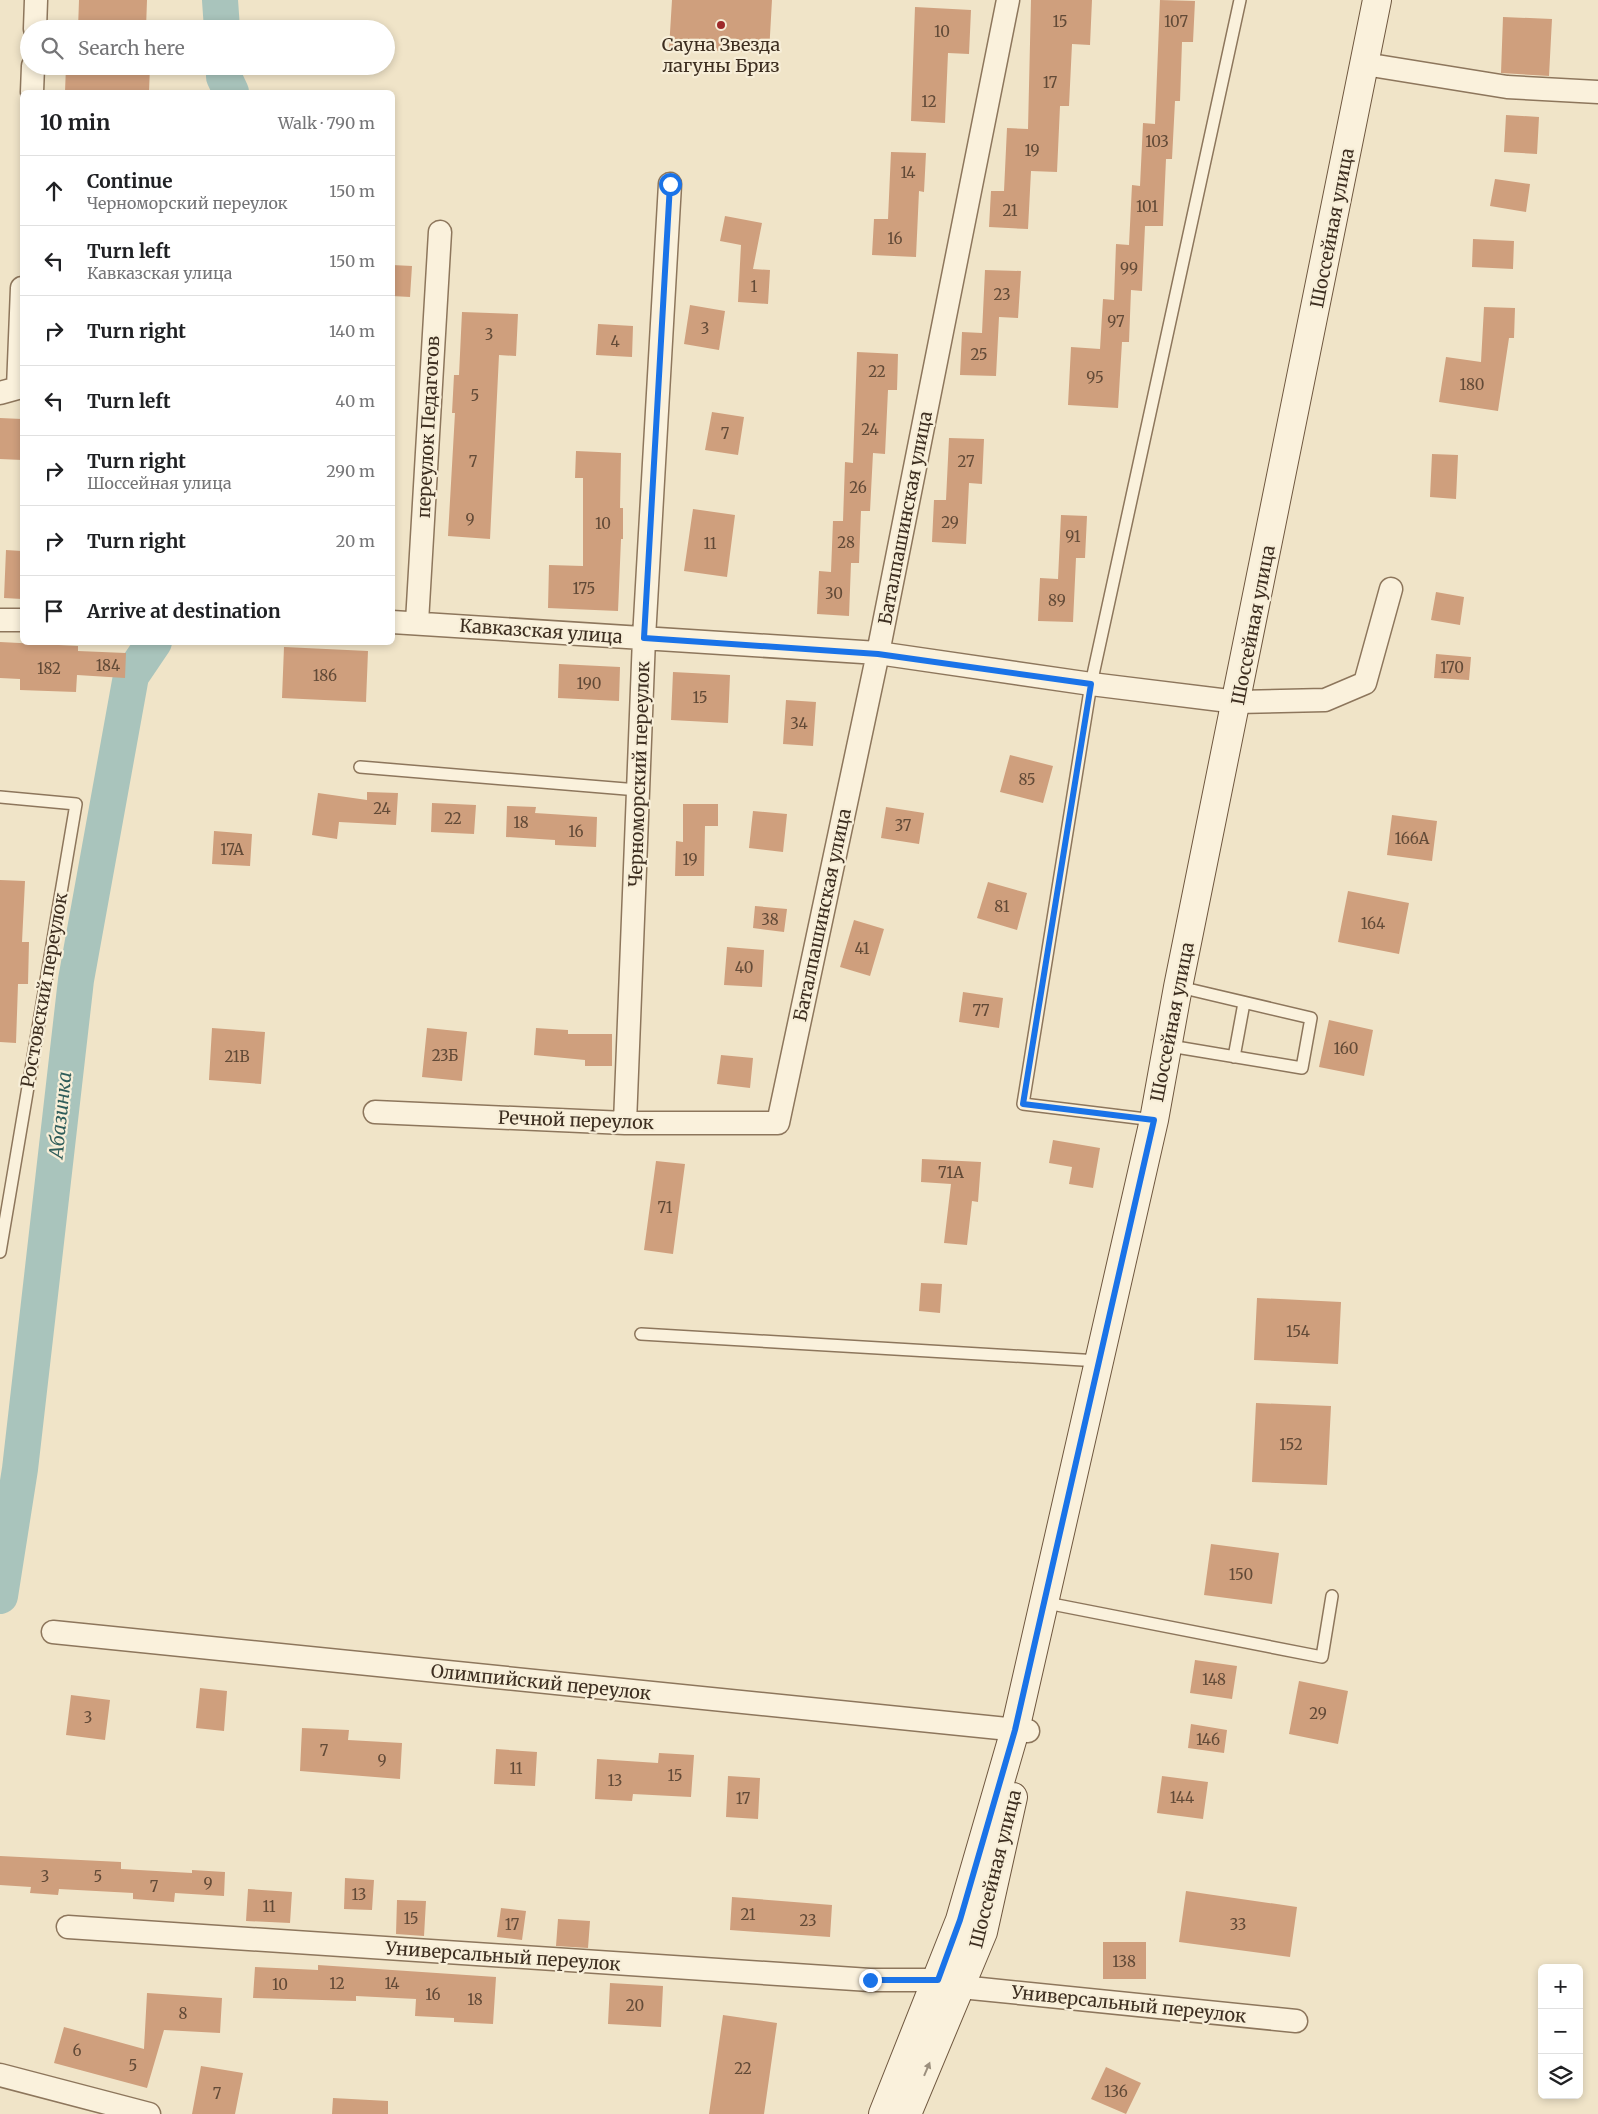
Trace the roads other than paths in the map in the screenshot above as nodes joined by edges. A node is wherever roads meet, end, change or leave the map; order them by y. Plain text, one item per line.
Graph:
1 (36, 0) edge
2 (1008, 0) edge
3 (1240, 0) edge
4 (1377, 0) edge
5 (1391, 0) edge
6 (35, 20) edge
7 (1377, 66) junction
8 (33, 75) edge
9 (32, 90) edge
10 (1598, 92) edge
11 (670, 184) dead end
12 (440, 232) dead end
13 (20, 338) edge
14 (0, 393) edge
15 (1391, 589) dead end
16 (0, 620) edge
17 (20, 620) edge
18 (395, 622) edge
19 (417, 622) junction
20 (644, 638) junction
21 (878, 654) junction
22 (1091, 684) junction
23 (1243, 701) junction
24 (360, 767) dead end
25 (638, 790) junction
26 (0, 797) edge
27 (1188, 990) junction
28 (1244, 1003) junction
29 (1176, 1047) junction
30 (1234, 1057) junction
31 (375, 1112) dead end
32 (1154, 1120) junction
33 (778, 1123) joint
34 (625, 1124) junction
35 (0, 1252) edge
36 (641, 1334) dead end
37 (1099, 1361) junction
38 (1332, 1596) dead end
39 (1057, 1605) junction
40 (53, 1632) dead end
41 (1022, 1730) junction
42 (68, 1928) dead end
43 (950, 1984) junction
44 (1296, 2021) dead end
45 (0, 2075) edge
46 (149, 2114) edge
47 (884, 2114) edge
48 (907, 2114) edge

1 - 6 street
2 - 21 street, Баталпашинская улица
3 - 22 lane
4 - 23 main road, Шоссейная улица
5 - 7 main road, Шоссейная улица
7 - 10 street
7 - 23 main road, Шоссейная улица
8 - 9 street
11 - 20 street, Черноморский переулок
12 - 19 street, переулок Педагогов
13 - 14 street
15 - 23 street, Кавказская улица
16 - 17 street
18 - 19 street, Кавказская улица
19 - 20 street, Кавказская улица
20 - 21 street, Кавказская улица
20 - 25 street, Черноморский переулок
21 - 22 street, Кавказская улица
21 - 33 street, Баталпашинская улица
22 - 23 street, Кавказская улица
22 - 32 lane
23 - 27 main road, Шоссейная улица
23 - 32 main road, Шоссейная улица
24 - 25 lane
25 - 34 street, Черноморский переулок
26 - 35 lane, Ростовский переулок
27 - 28 lane
27 - 29 main road, Шоссейная улица
28 - 30 lane
28 - 30 lane
29 - 30 lane
29 - 39 main road, Шоссейная улица
31 - 34 street, Речной переулок
32 - 37 main road, Шоссейная улица
33 - 34 street, Речной переулок
36 - 37 lane
37 - 41 main road, Шоссейная улица
38 - 39 lane
39 - 41 main road, Шоссейная улица
40 - 41 street, Олимпийский переулок
41 - 43 main road, Шоссейная улица
42 - 43 street, Универсальный переулок
43 - 44 street, Универсальный переулок
43 - 47 main road, Шоссейная улица
48 -> 43 main road, Шоссейная улица
45 - 46 street

